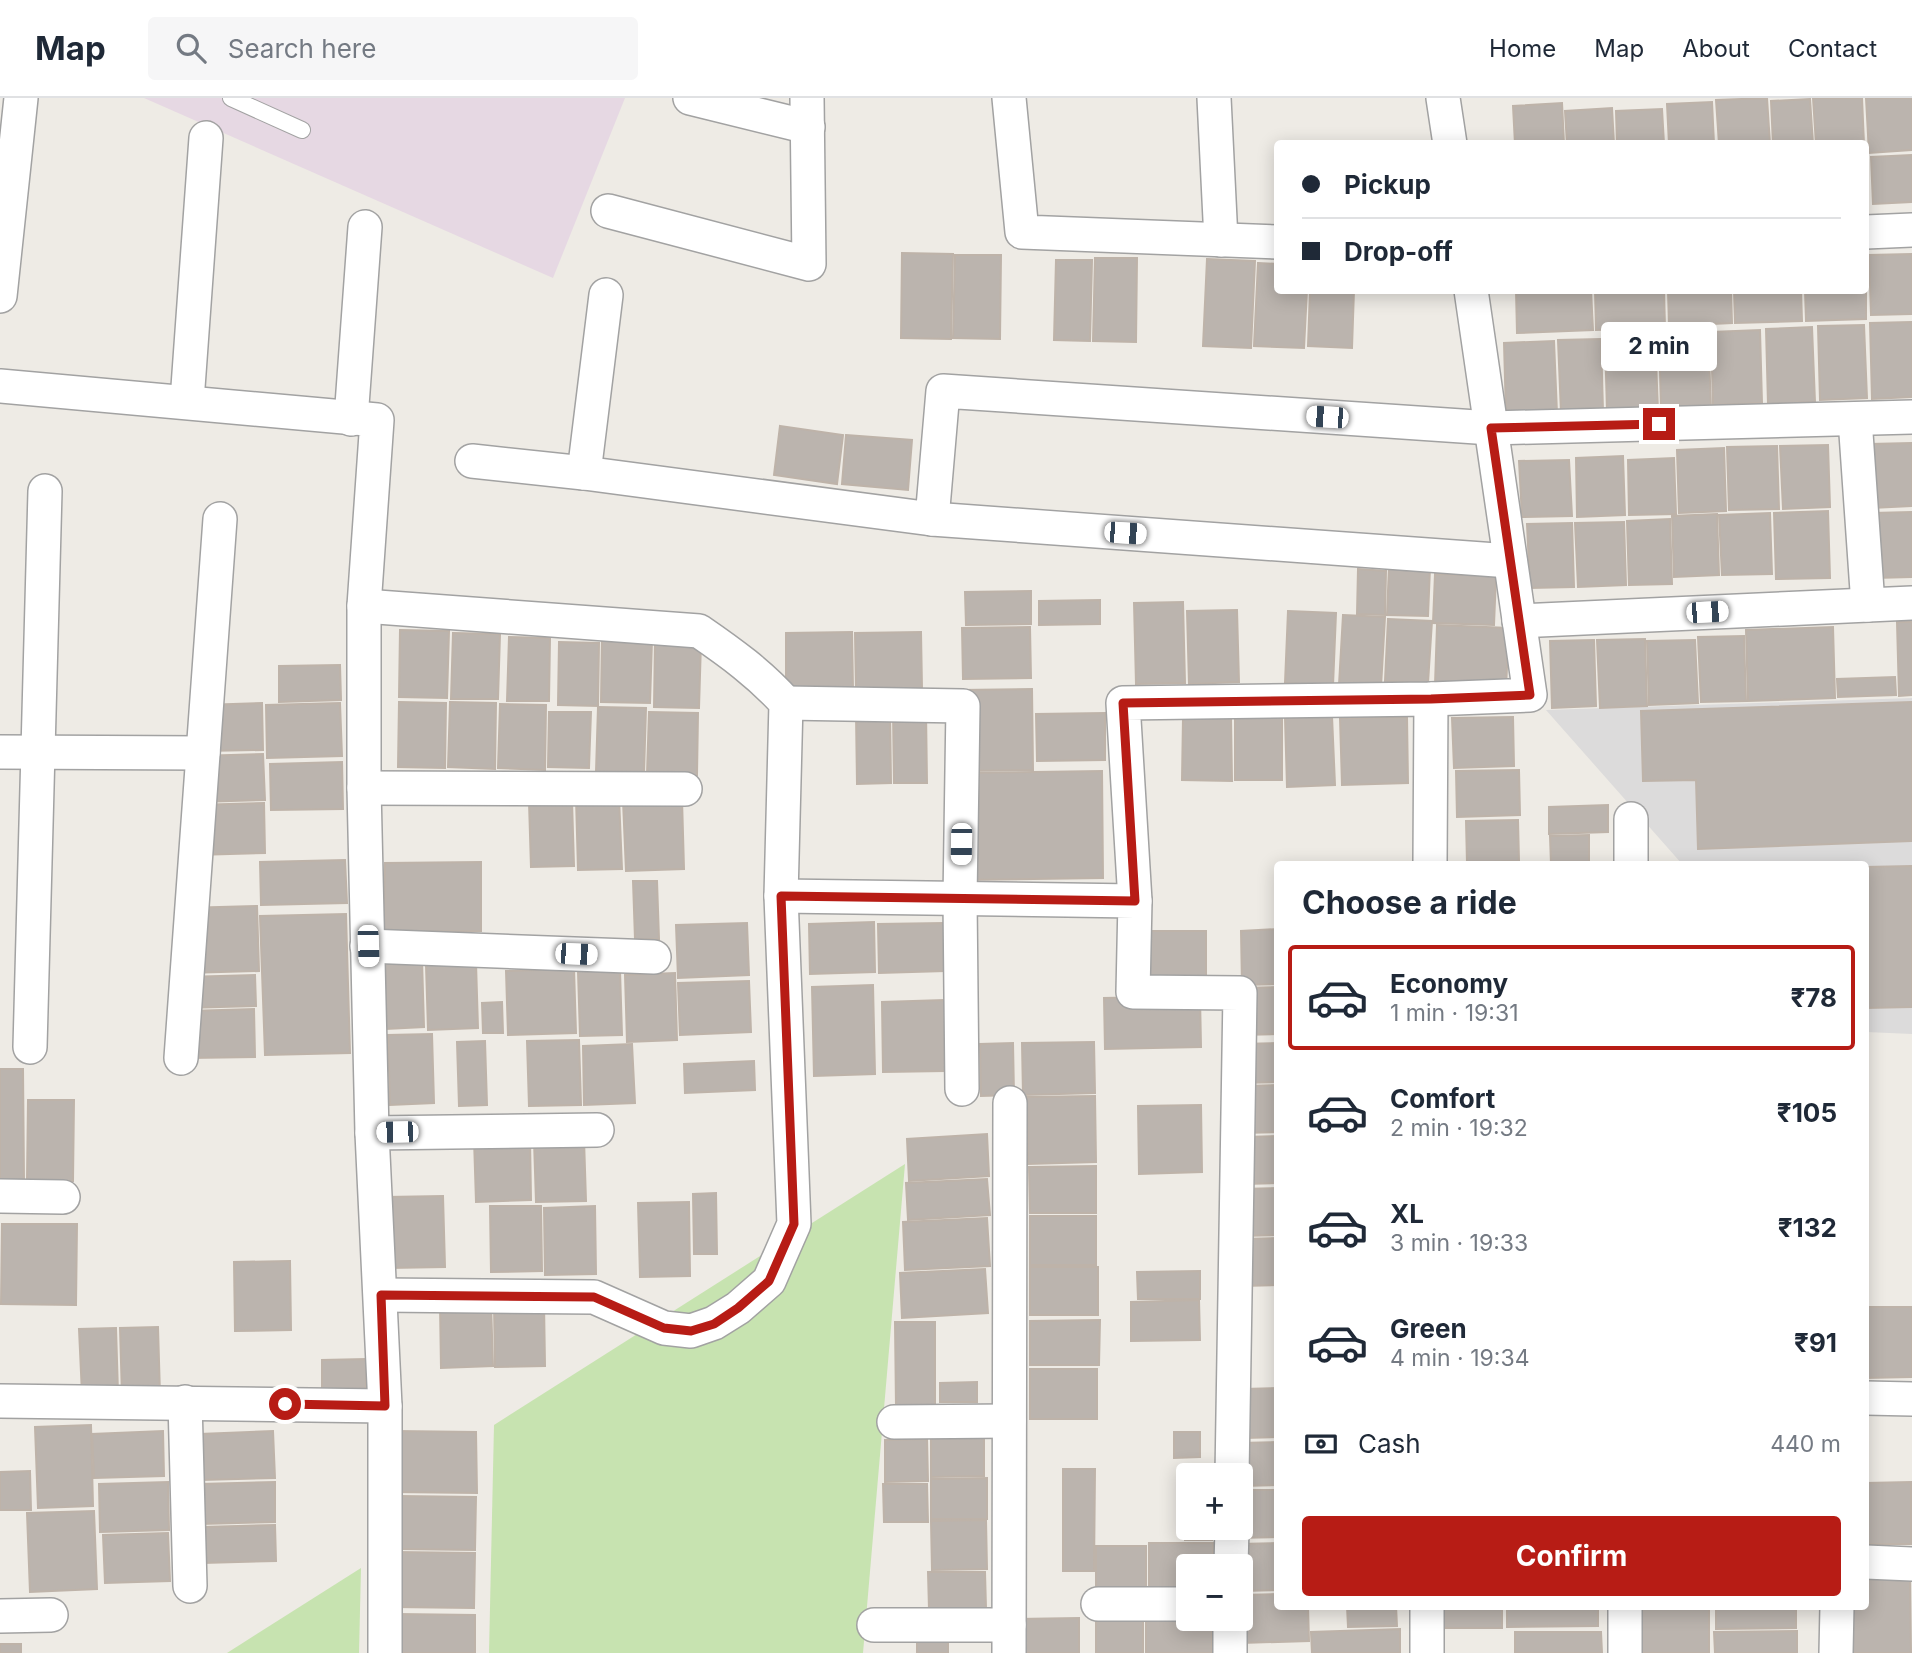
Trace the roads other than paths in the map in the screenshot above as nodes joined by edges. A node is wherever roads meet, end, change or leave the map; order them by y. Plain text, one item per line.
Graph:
1 (21, 98) edge
2 (231, 98) edge
3 (690, 98) edge
4 (1009, 98) edge
5 (1214, 98) edge
6 (1443, 98) edge
7 (807, 113) edge
8 (302, 130) dead end
9 (206, 138) dead end
10 (1449, 140) edge
11 (608, 211) dead end
12 (365, 227) dead end
13 (1912, 230) edge
14 (1869, 232) edge
15 (1221, 240) junction
16 (1274, 242) edge
17 (1472, 294) edge
18 (606, 295) dead end
19 (0, 296) edge
20 (0, 386) edge
21 (187, 401) junction
22 (1912, 417) edge
23 (351, 419) junction
24 (1854, 419) junction
25 (1491, 428) junction
26 (471, 461) dead end
27 (584, 473) junction
28 (45, 491) dead end
29 (220, 519) dead end
30 (932, 519) junction
31 (1510, 561) junction
32 (1912, 603) edge
33 (1868, 605) junction
34 (364, 606) junction
35 (1519, 621) junction
36 (1431, 699) junction
37 (786, 703) junction
38 (0, 752) edge
39 (38, 752) junction
40 (203, 753) junction
41 (364, 788) junction
42 (685, 789) dead end
43 (1631, 819) dead end
44 (1430, 861) edge
45 (1631, 861) edge
46 (781, 896) junction
47 (960, 899) junction
48 (1135, 901) junction
49 (368, 946) junction
50 (654, 957) dead end
51 (30, 1047) dead end
52 (181, 1058) dead end
53 (962, 1089) dead end
54 (1010, 1103) dead end
55 (597, 1130) dead end
56 (372, 1133) junction
57 (0, 1196) edge
58 (63, 1197) dead end
59 (381, 1295) junction
60 (1869, 1398) edge
61 (1912, 1399) edge
62 (0, 1401) edge
63 (185, 1402) junction
64 (385, 1406) junction
65 (1009, 1420) junction
66 (894, 1422) dead end
67 (1233, 1463) edge
68 (1869, 1562) edge
69 (1912, 1563) edge
70 (190, 1586) dead end
71 (1098, 1604) dead end
72 (1176, 1604) edge
73 (1427, 1610) edge
74 (1625, 1610) edge
75 (1837, 1610) edge
76 (51, 1615) dead end
77 (0, 1616) edge
78 (874, 1625) dead end
79 (1230, 1631) edge
80 (1009, 1639) edge
81 (385, 1653) edge
82 (1230, 1653) edge
83 (1427, 1653) edge
84 (1625, 1653) edge
85 (1836, 1653) edge

1 - 19 street
2 - 8 lane
3 - 7 street
4 - 15 street
5 - 15 street
6 - 10 street
7 - 11 street
9 - 21 street
12 - 23 street
13 - 14 street
15 - 16 street
17 - 25 street
18 - 27 street
20 - 21 street
21 - 23 street
22 - 24 street
23 - 34 street
24 - 25 street
24 - 33 street
25 - 30 street
25 - 31 street
26 - 27 street
27 - 30 street
28 - 39 street
29 - 40 street
30 - 31 street
31 - 35 street
32 - 33 street
33 - 35 street
34 - 37 street
34 - 41 street
35 - 36 street
36 - 44 street
36 - 48 street
37 - 46 street
37 - 47 street
38 - 39 street
39 - 40 street
39 - 51 street
40 - 52 street
41 - 42 street
41 - 49 street
43 - 45 street
46 - 47 street
46 - 59 street
47 - 48 street
47 - 53 street
48 - 67 street
49 - 50 street
49 - 56 street
54 - 65 street
55 - 56 street
56 - 59 street
57 - 58 street
59 - 64 street
60 - 61 street
62 - 63 street
63 - 64 street
63 - 70 street
64 - 81 street
65 - 66 street
65 - 80 street
68 - 69 street
71 - 72 street
73 - 83 street
74 - 84 street
75 - 85 street
76 - 77 street
78 - 80 street
79 - 82 street

